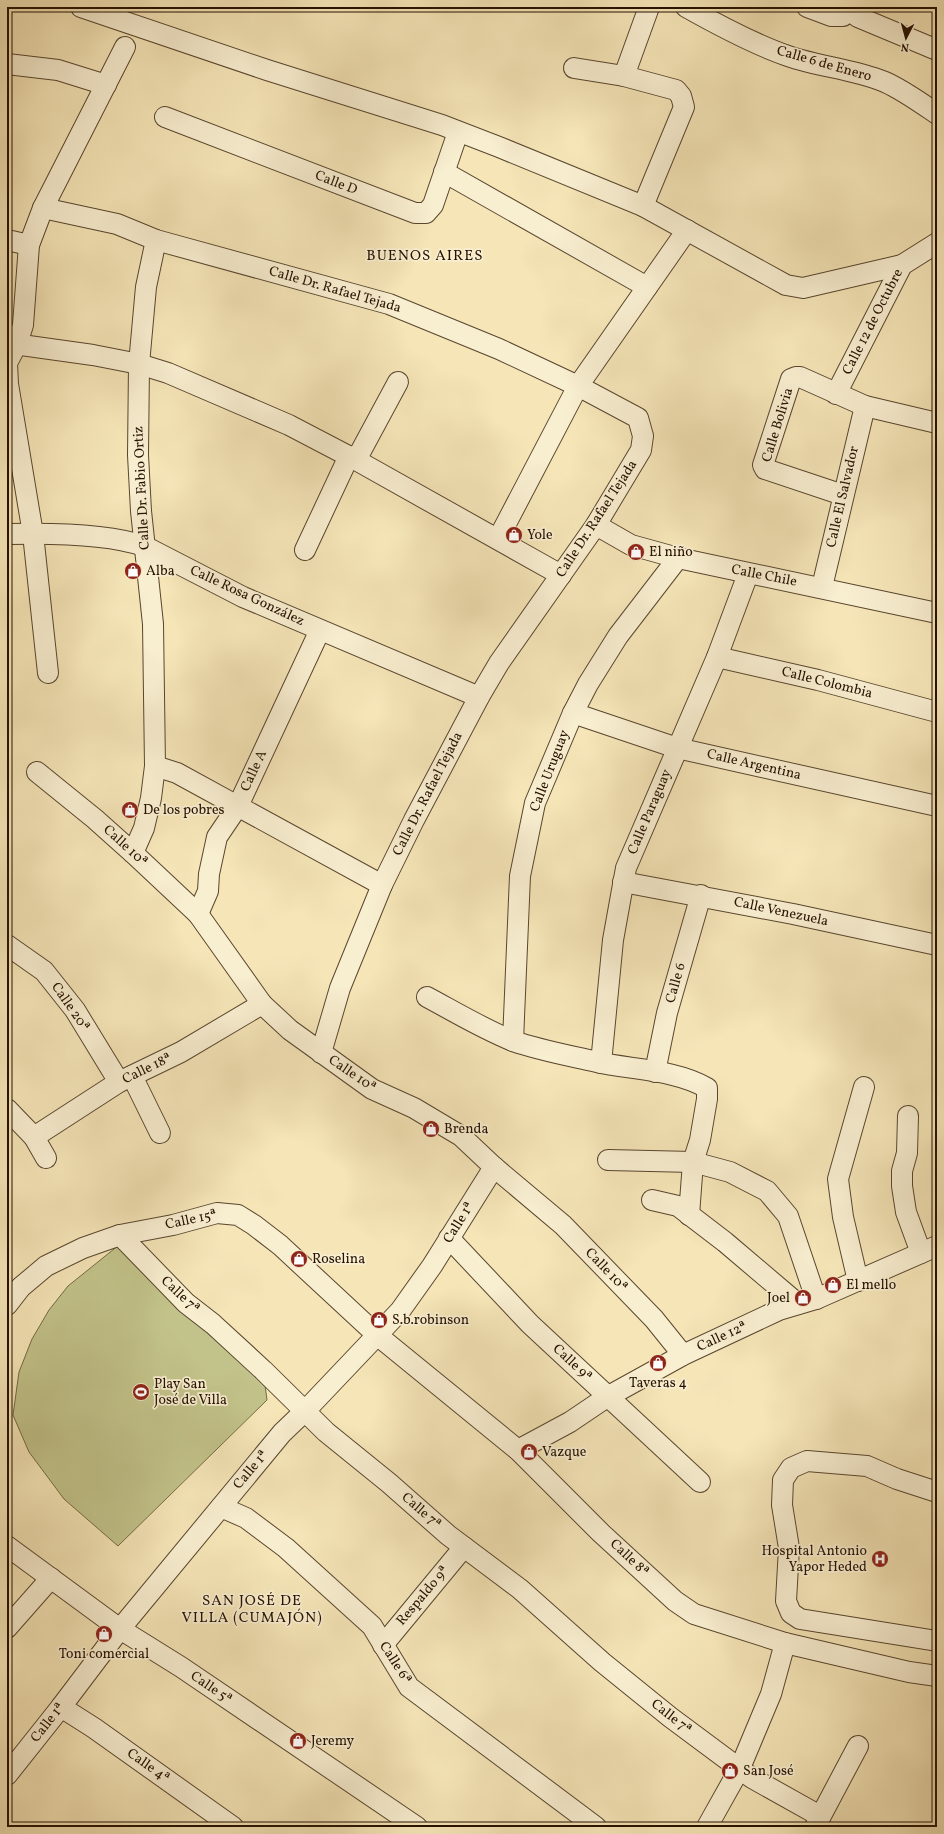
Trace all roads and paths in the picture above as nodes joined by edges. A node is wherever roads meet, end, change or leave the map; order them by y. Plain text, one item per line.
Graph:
1 (80, 7) edge
2 (649, 7) edge
3 (686, 7) edge
4 (807, 7) edge
5 (849, 9) edge
6 (125, 47) dead end
7 (937, 50) edge
8 (7, 64) edge
9 (574, 68) dead end
10 (624, 76) junction
11 (106, 84) junction
12 (937, 114) edge
13 (165, 117) dead end
14 (458, 132) junction
15 (444, 172) junction
16 (643, 206) junction
17 (42, 208) junction
18 (687, 230) junction
19 (7, 240) edge
20 (156, 240) junction
21 (937, 243) edge
22 (29, 245) junction
23 (902, 265) junction
24 (647, 287) junction
25 (12, 344) edge
26 (139, 364) junction
27 (398, 382) dead end
28 (578, 386) junction
29 (836, 394) junction
30 (865, 406) junction
31 (937, 423) edge
32 (353, 458) junction
33 (843, 495) junction
34 (596, 524) junction
35 (7, 534) edge
36 (33, 534) junction
37 (498, 539) junction
38 (144, 546) junction
39 (305, 550) dead end
40 (678, 558) junction
41 (748, 574) junction
42 (561, 575) junction
43 (822, 587) junction
44 (937, 613) edge
45 (320, 630) junction
46 (717, 657) junction
47 (48, 673) dead end
48 (479, 697) junction
49 (937, 712) edge
50 (573, 714) junction
51 (677, 748) junction
52 (155, 766) junction
53 (37, 772) dead end
54 (238, 806) junction
55 (937, 806) edge
56 (133, 853) junction
57 (623, 882) junction
58 (382, 885) junction
59 (701, 895) junction
60 (198, 914) junction
61 (7, 945) edge
62 (937, 945) edge
63 (427, 997) dead end
64 (262, 1004) junction
65 (514, 1041) junction
66 (321, 1053) junction
67 (601, 1063) junction
68 (655, 1072) junction
69 (125, 1079) junction
70 (864, 1087) dead end
71 (7, 1109) edge
72 (908, 1116) dead end
73 (160, 1133) dead end
74 (34, 1137) junction
75 (46, 1158) dead end
76 (608, 1160) dead end
77 (693, 1162) junction
78 (494, 1167) junction
79 (652, 1200) dead end
80 (689, 1215) junction
81 (120, 1235) junction
82 (449, 1238) junction
83 (929, 1250) edge
84 (858, 1281) junction
85 (807, 1302) junction
86 (7, 1305) edge
87 (377, 1335) junction
88 (683, 1355) junction
89 (607, 1397) junction
90 (305, 1411) junction
91 (518, 1450) junction
92 (700, 1482) dead end
93 (937, 1492) edge
94 (221, 1507) junction
95 (7, 1546) edge
96 (464, 1547) junction
97 (51, 1578) junction
98 (7, 1628) edge
99 (120, 1629) junction
100 (937, 1641) edge
101 (785, 1644) junction
102 (383, 1645) junction
103 (937, 1676) edge
104 (61, 1707) junction
105 (858, 1746) dead end
106 (740, 1768) junction
107 (7, 1775) edge
108 (817, 1821) edge
109 (233, 1827) edge
110 (417, 1827) edge
111 (596, 1827) edge
112 (707, 1827) edge

1 - 14 street
2 - 10 street
3 - 12 street, Calle 6 de Enero
4 - 5 street
5 - 7 street
6 - 11 street
8 - 11 street
9 - 10 street
10 - 16 street
11 - 17 street
13 - 15 street, Calle D
14 - 15 street, Calle D
14 - 16 street
15 - 24 street
16 - 18 street
17 - 20 street, Calle Dr. Rafael Tejada
17 - 22 street
18 - 23 street
18 - 24 street
19 - 22 street
20 - 26 street, Calle Dr. Fabio Ortiz
20 - 28 street, Calle Dr. Rafael Tejada
21 - 23 street, Calle 12 de Octubre
22 - 25 street
23 - 29 street, Calle 12 de Octubre
24 - 28 street
25 - 26 street
25 - 36 street
26 - 32 street
26 - 38 street, Calle Dr. Fabio Ortiz
27 - 32 street
28 - 34 street, Calle Dr. Rafael Tejada
28 - 37 street
29 - 30 street
29 - 33 street, Calle Bolivia
30 - 31 street
30 - 33 street, Calle El Salvador
32 - 37 street
32 - 39 street
33 - 43 street, Calle El Salvador
34 - 40 street, Calle Chile
34 - 42 street, Calle Dr. Rafael Tejada
35 - 36 street, Calle Rosa González
36 - 38 street, Calle Rosa González
36 - 47 street
37 - 42 street
38 - 45 street, Calle Rosa González
38 - 52 street, Calle Dr. Fabio Ortiz
40 - 41 street, Calle Chile
40 - 50 street, Calle Uruguay
41 - 43 street, Calle Chile
41 - 46 street, Calle Paraguay
42 - 48 street, Calle Dr. Rafael Tejada
43 - 44 street, Calle Chile
45 - 48 street, Calle Rosa González
45 - 54 street, Calle A
46 - 49 street, Calle Colombia
46 - 51 street, Calle Paraguay
48 - 58 street, Calle Dr. Rafael Tejada
50 - 51 street, Calle Argentina
50 - 65 street, Calle Uruguay
51 - 55 street, Calle Argentina
51 - 57 street, Calle Paraguay
52 - 54 street
52 - 56 street, Calle Dr. Fabio Ortiz
53 - 56 street, Calle 10ª
54 - 58 street
54 - 60 street, Calle A
56 - 60 street, Calle 10ª
57 - 59 street, Calle Venezuela
57 - 67 street, Calle Paraguay
58 - 66 street, Calle Dr. Rafael Tejada
59 - 62 street, Calle Venezuela
59 - 68 street, Calle 6
60 - 64 street, Calle 10ª
61 - 69 street, Calle 20ª
63 - 65 street
64 - 66 street, Calle 10ª
64 - 69 street, Calle 18ª
65 - 67 street
66 - 78 street, Calle 10ª
67 - 68 street
68 - 77 street
69 - 73 street, Calle 20ª
69 - 74 street, Calle 18ª
70 - 84 street
71 - 74 street
72 - 83 street
74 - 75 street
76 - 77 street
77 - 80 street
77 - 85 street
78 - 82 street, Calle 1ª
78 - 88 street, Calle 10ª
79 - 80 street
80 - 85 street
81 - 86 street, Calle 15ª
81 - 87 street, Calle 15ª
81 - 90 street, Calle 7ª
82 - 87 street, Calle 1ª
82 - 89 street, Calle 9ª
83 - 84 street, Calle 12ª
84 - 85 street, Calle 12ª
85 - 88 street, Calle 12ª
87 - 90 street, Calle 1ª
87 - 91 street, Calle 8ª
88 - 89 street, Calle 12ª
89 - 91 street, Calle 12ª
89 - 92 street, Calle 9ª
90 - 94 street, Calle 1ª
90 - 96 street, Calle 7ª
91 - 101 street, Calle 8ª
93 - 100 street
94 - 99 street, Calle 1ª
94 - 102 street, Calle 6ª
95 - 97 street, Calle 5ª
96 - 102 street, Respaldo 9ª
96 - 106 street, Calle 7ª
97 - 98 street
97 - 99 street, Calle 5ª
99 - 104 street, Calle 1ª
99 - 110 street, Calle 5ª
101 - 103 street, Calle 8ª
101 - 106 street
102 - 111 street, Calle 6ª
104 - 107 street, Calle 1ª
104 - 109 street, Calle 4ª
105 - 108 street
106 - 108 street, Calle 7ª
106 - 112 street

